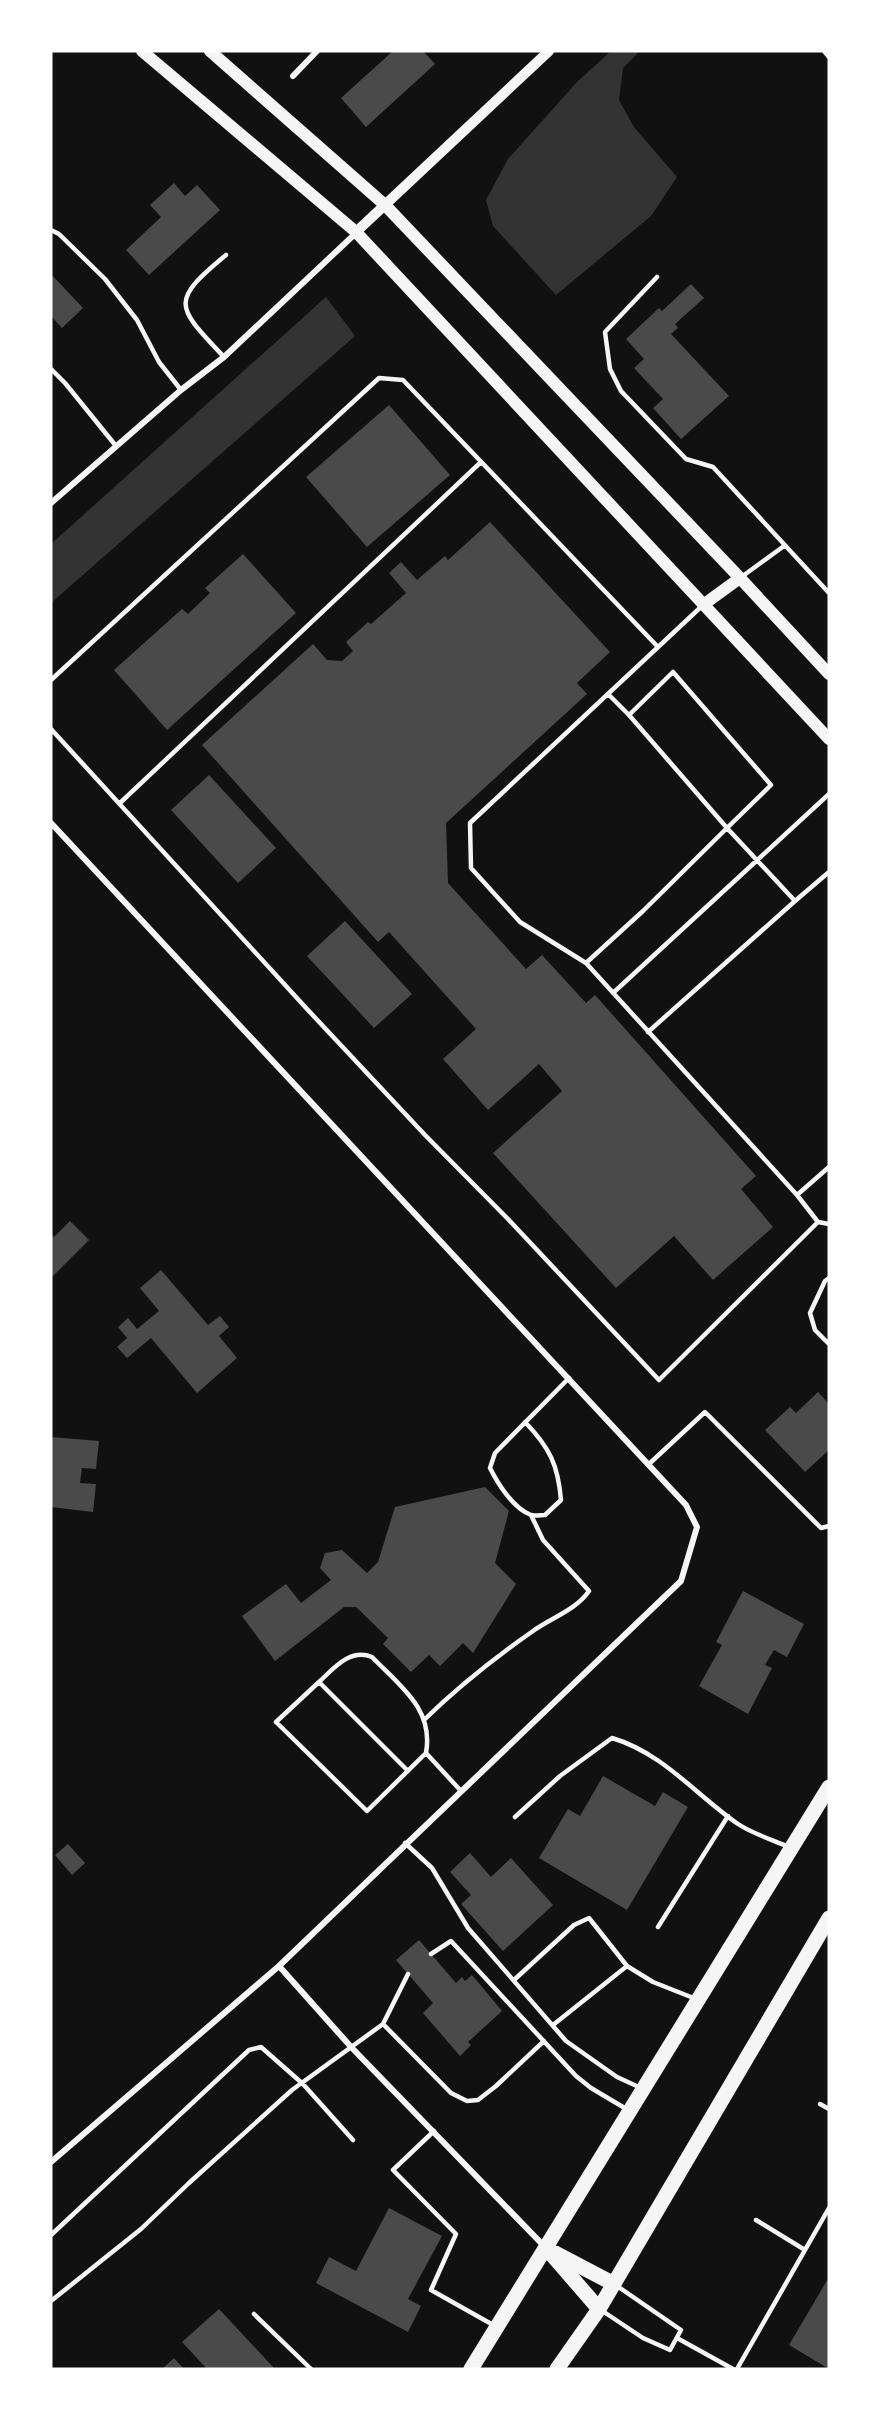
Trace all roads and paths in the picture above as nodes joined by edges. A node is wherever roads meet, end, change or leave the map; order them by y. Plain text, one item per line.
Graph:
1 (142, 51) edge
2 (210, 51) edge
3 (317, 51) edge
4 (824, 51) edge
5 (547, 52) edge
6 (829, 57) edge
7 (293, 76) dead end
8 (385, 205) junction
9 (51, 230) edge
10 (356, 232) junction
11 (226, 255) dead end
12 (657, 277) dead end
13 (224, 357) junction
14 (51, 369) edge
15 (181, 390) junction
16 (116, 446) junction
17 (481, 462) junction
18 (51, 503) edge
19 (784, 546) junction
20 (740, 578) junction
21 (829, 593) edge
22 (704, 605) junction
23 (658, 648) junction
24 (829, 674) edge
25 (51, 680) edge
26 (608, 694) junction
27 (629, 715) junction
28 (51, 729) edge
29 (829, 739) edge
30 (829, 794) edge
31 (120, 803) junction
32 (51, 823) edge
33 (727, 828) junction
34 (757, 860) junction
35 (829, 872) edge
36 (795, 901) junction
37 (586, 963) junction
38 (613, 993) junction
39 (648, 1032) junction
40 (829, 1167) edge
41 (797, 1195) junction
42 (818, 1222) junction
43 (829, 1224) edge
44 (829, 1278) edge
45 (829, 1344) edge
46 (568, 1378) junction
47 (525, 1422) junction
48 (649, 1464) junction
49 (531, 1515) junction
50 (829, 1526) edge
51 (319, 1682) junction
52 (424, 1720) junction
53 (426, 1754) junction
54 (408, 1771) junction
55 (829, 1787) edge
56 (461, 1791) junction
57 (728, 1816) junction
58 (515, 1817) dead end
59 (405, 1844) junction
60 (791, 1848) junction
61 (829, 1918) edge
62 (658, 1927) dead end
63 (431, 1954) dead end
64 (279, 1966) junction
65 (627, 1966) junction
66 (408, 1974) dead end
67 (514, 1980) junction
68 (699, 2000) junction
69 (383, 2024) junction
70 (553, 2025) junction
71 (544, 2041) junction
72 (352, 2048) junction
73 (303, 2084) junction
74 (644, 2090) junction
75 (820, 2104) dead end
76 (829, 2109) edge
77 (631, 2112) junction
78 (434, 2131) junction
79 (353, 2140) dead end
80 (51, 2162) edge
81 (829, 2208) edge
82 (756, 2220) dead end
83 (51, 2235) edge
84 (547, 2249) junction
85 (805, 2250) junction
86 (614, 2284) junction
87 (51, 2301) edge
88 (599, 2309) junction
89 (254, 2314) dead end
90 (497, 2328) junction
91 (677, 2338) junction
92 (311, 2369) edge
93 (471, 2369) edge
94 (557, 2369) edge
95 (735, 2369) edge

1 - 10 main road
2 - 8 main road
3 - 7 street
4 - 6 lane
5 - 8 street
8 - 10 street
8 - 20 main road
9 - 15 lane
10 - 13 street
10 - 22 main road
11 - 13 lane
12 - 19 lane
13 - 15 street
14 - 16 lane
15 - 16 street
16 - 18 street
17 - 23 lane
17 - 25 lane
17 - 31 lane
19 - 20 lane
19 - 21 lane
20 - 22 main road
20 - 24 main road
22 - 23 lane
22 - 29 main road
23 - 26 lane
26 - 27 lane
26 - 37 lane
27 - 33 lane
27 - 33 lane
28 - 31 lane
30 - 34 lane
31 - 42 lane
32 - 46 street
33 - 34 lane
33 - 37 lane
34 - 36 lane
34 - 38 lane
35 - 36 lane
36 - 39 lane
37 - 38 lane
38 - 39 lane
39 - 41 lane
40 - 41 lane
41 - 42 lane
42 - 43 lane
44 - 45 lane
46 - 47 lane
46 - 48 street
47 - 49 lane
47 - 49 lane
48 - 50 lane
48 - 56 street
49 - 52 lane
51 - 52 lane
51 - 54 lane
51 - 54 lane
52 - 53 lane
53 - 54 lane
53 - 56 lane
55 - 60 main road
56 - 59 street
57 - 58 lane
57 - 60 lane
57 - 62 lane
59 - 64 street
59 - 67 lane
60 - 68 main road
61 - 86 main road
63 - 71 lane
64 - 72 street
64 - 80 street
65 - 67 lane
65 - 68 lane
65 - 70 lane
66 - 69 lane
67 - 70 lane
68 - 74 main road
69 - 71 lane
69 - 72 lane
70 - 74 lane
71 - 77 lane
72 - 73 lane
72 - 78 street
73 - 79 lane
73 - 83 lane
73 - 87 lane
74 - 77 main road
75 - 76 lane
77 - 84 main road
78 - 84 street
78 - 90 lane
81 - 85 lane
82 - 85 lane
84 - 86 main road
84 - 88 main road
84 - 90 main road
85 - 95 lane
86 - 88 main road
86 - 91 lane
88 - 91 lane
88 - 94 main road
89 - 92 lane
90 - 93 main road
91 - 95 lane

